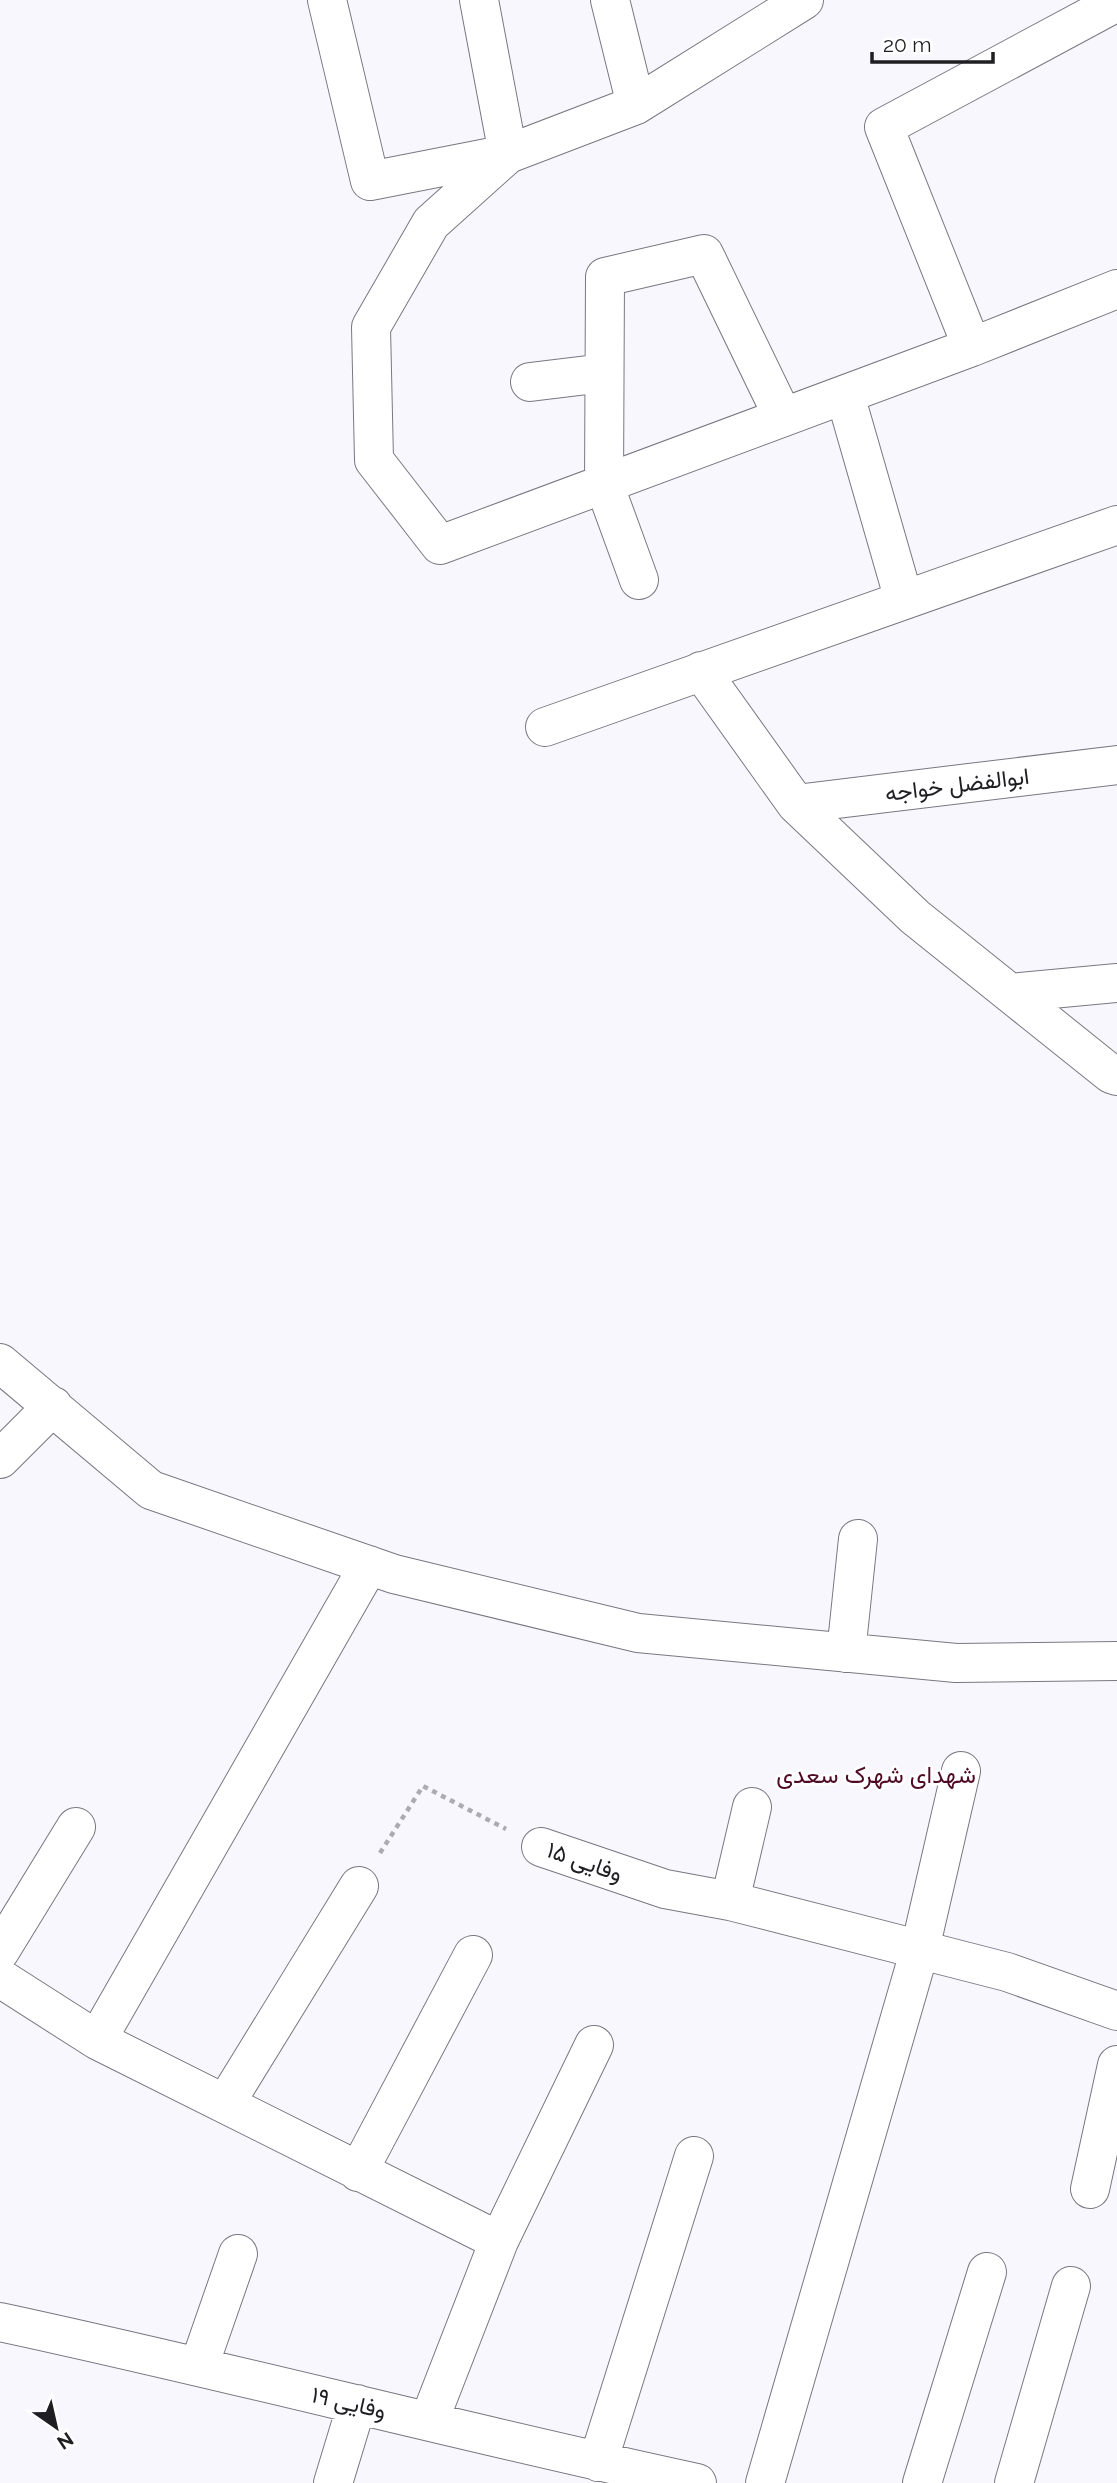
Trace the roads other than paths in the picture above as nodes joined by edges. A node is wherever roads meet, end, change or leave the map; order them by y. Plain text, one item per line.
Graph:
1 (327, 0) edge
2 (479, 0) edge
3 (610, 0) edge
4 (804, 0) edge
5 (1117, 2) edge
6 (636, 105) junction
7 (508, 154) junction
8 (1117, 289) edge
9 (972, 347) junction
10 (604, 373) junction
11 (530, 382) dead end
12 (845, 395) junction
13 (783, 417) junction
14 (604, 484) junction
15 (1117, 525) edge
16 (639, 580) dead end
17 (904, 600) junction
18 (701, 671) junction
19 (545, 727) dead end
20 (1117, 765) edge
21 (796, 804) junction
22 (1117, 982) edge
23 (1010, 993) junction
24 (1117, 1076) edge
25 (0, 1363) edge
26 (52, 1406) junction
27 (0, 1459) edge
28 (858, 1539) dead end
29 (369, 1565) junction
30 (846, 1653) junction
31 (1117, 1661) edge
32 (961, 1771) dead end
33 (752, 1807) dead end
34 (76, 1827) dead end
35 (541, 1847) road end
36 (359, 1886) road end
37 (730, 1901) junction
38 (920, 1950) junction
39 (0, 1951) edge
40 (473, 1955) dead end
41 (0, 1978) edge
42 (1117, 2011) edge
43 (97, 2040) junction
44 (594, 2045) dead end
45 (1117, 2065) edge
46 (225, 2104) junction
47 (694, 2155) dead end
48 (358, 2172) junction
49 (1090, 2189) dead end
50 (499, 2241) junction
51 (238, 2254) dead end
52 (987, 2272) dead end
53 (1071, 2286) dead end
54 (0, 2322) edge
55 (199, 2366) junction
56 (357, 2404) junction
57 (429, 2421) junction
58 (598, 2462) junction
59 (333, 2483) edge
60 (697, 2483) edge
61 (765, 2483) edge
62 (922, 2483) edge
63 (1014, 2483) edge

1 - 7 street
2 - 7 street
3 - 6 street
4 - 6 street
5 - 9 street
6 - 7 street
7 - 14 street
8 - 9 street
9 - 12 street
10 - 11 street
10 - 13 street
10 - 14 street
12 - 13 street
12 - 17 street
13 - 14 street
14 - 16 street
15 - 17 street
17 - 18 street
18 - 19 street
18 - 21 street
20 - 21 street, ابوالفضل خواجه
21 - 23 street
22 - 23 street
23 - 24 street
25 - 26 street
26 - 27 street
26 - 29 street
28 - 30 street
29 - 30 street
29 - 43 street
30 - 31 street
32 - 38 street
33 - 37 street
34 - 39 street
35 - 37 street, وفایی ۱۵
36 - 46 street
37 - 38 street, وفایی ۱۵
38 - 42 street, وفایی ۱۵
38 - 61 street
40 - 48 street
41 - 43 street
43 - 46 street
44 - 50 street
45 - 49 street
46 - 48 street
47 - 58 street
48 - 50 street
50 - 57 street
51 - 55 street
52 - 62 street
53 - 63 street
54 - 55 street, وفایی ۱۹
55 - 56 street, وفایی ۱۹
56 - 57 street, وفایی ۱۹
56 - 59 street
57 - 58 street, وفایی ۱۹
58 - 60 street, وفایی ۱۹

